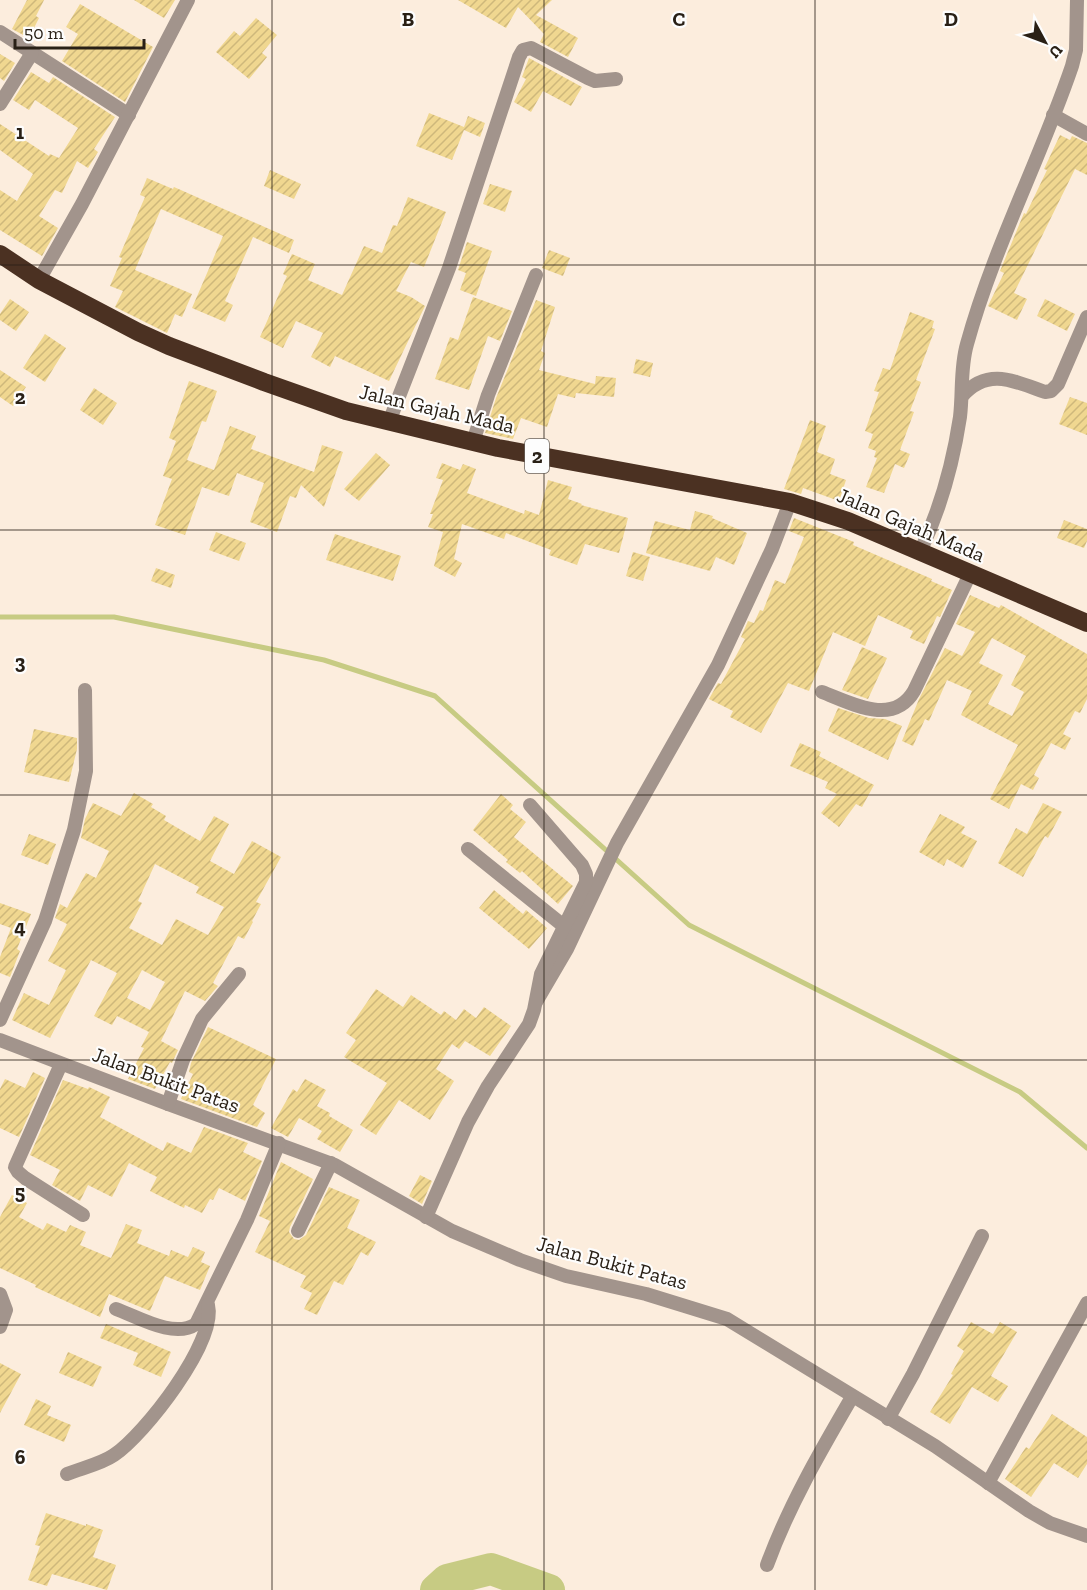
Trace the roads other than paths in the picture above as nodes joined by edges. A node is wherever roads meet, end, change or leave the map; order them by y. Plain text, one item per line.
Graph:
1 (188, 0) edge
2 (1077, 0) edge
3 (0, 32) edge
4 (32, 53) junction
5 (616, 79) dead end
6 (0, 104) edge
7 (129, 115) junction
8 (1053, 115) junction
9 (1087, 134) edge
10 (0, 254) edge
11 (536, 275) dead end
12 (39, 280) junction
13 (1087, 317) edge
14 (962, 396) junction
15 (389, 422) junction
16 (473, 442) junction
17 (790, 502) junction
18 (920, 552) junction
19 (970, 574) junction
20 (1087, 623) edge
21 (85, 690) dead end
22 (822, 692) dead end
23 (530, 805) dead end
24 (468, 849) dead end
25 (565, 927) junction
26 (239, 974) dead end
27 (536, 1002) junction
28 (0, 1020) edge
29 (0, 1040) edge
30 (61, 1064) junction
31 (168, 1104) junction
32 (279, 1143) junction
33 (331, 1163) junction
34 (83, 1215) dead end
35 (426, 1217) junction
36 (298, 1231) dead end
37 (982, 1236) dead end
38 (0, 1294) edge
39 (208, 1303) junction
40 (1087, 1303) edge
41 (116, 1309) dead end
42 (0, 1327) edge
43 (852, 1396) junction
44 (888, 1419) junction
45 (67, 1473) dead end
46 (988, 1483) junction
47 (1087, 1536) edge
48 (767, 1565) dead end

1 - 7 street
2 - 8 street
3 - 4 street
4 - 6 street
4 - 7 street
5 - 15 street
7 - 12 street
8 - 9 street
8 - 14 street
10 - 12 highway, Jalan Gajah Mada / 2
11 - 16 street
12 - 15 highway, Jalan Gajah Mada / 2
13 - 14 street
14 - 18 street
15 - 16 highway, Jalan Gajah Mada / 2
16 - 17 highway, Jalan Gajah Mada / 2
17 - 18 highway, Jalan Gajah Mada / 2
17 - 27 street
18 - 19 highway, Jalan Gajah Mada / 2
19 - 20 highway, Jalan Gajah Mada / 2
19 - 22 street
21 - 28 street
23 - 25 street
24 - 25 street
25 - 27 street
26 - 31 street
27 - 35 street
29 - 30 street, Jalan Bukit Patas
30 - 31 street, Jalan Bukit Patas
30 - 34 street
31 - 32 street, Jalan Bukit Patas
32 - 33 street, Jalan Bukit Patas
32 - 39 street
33 - 35 street, Jalan Bukit Patas
33 - 36 street
35 - 43 street, Jalan Bukit Patas
37 - 44 street
38 - 42 street
39 - 41 street
39 - 45 street
40 - 46 street
43 - 44 street, Jalan Bukit Patas
43 - 48 street
44 - 46 street, Jalan Bukit Patas
46 - 47 street, Jalan Bukit Patas

